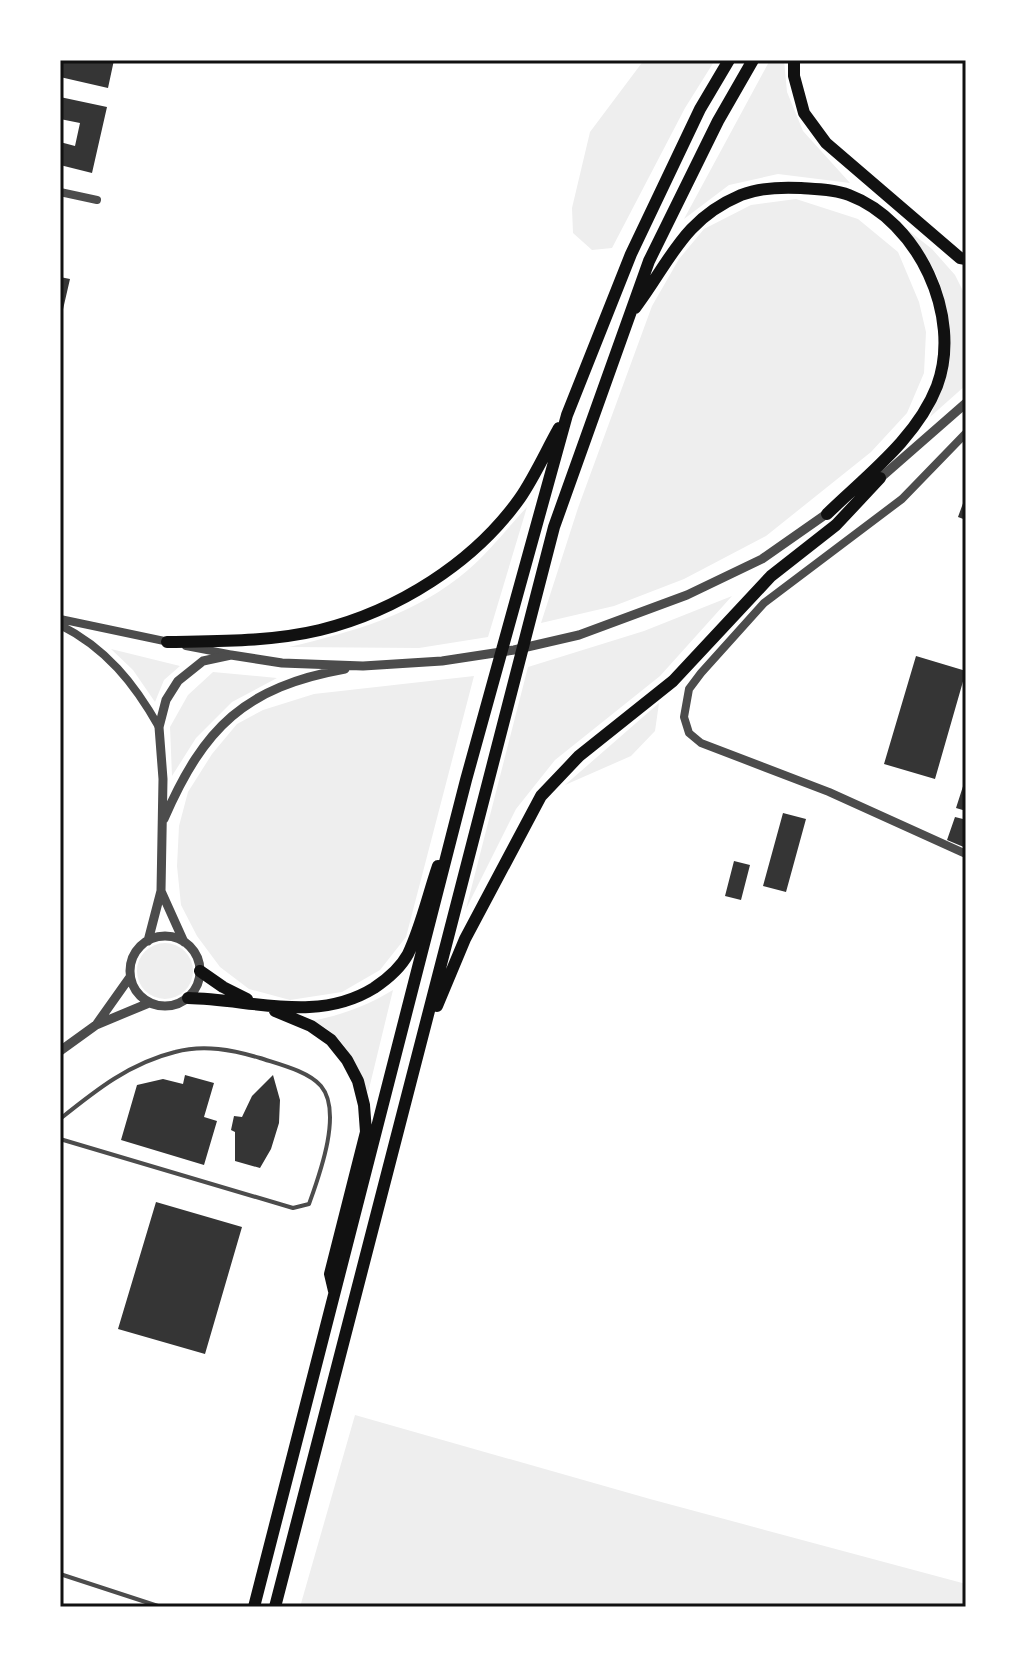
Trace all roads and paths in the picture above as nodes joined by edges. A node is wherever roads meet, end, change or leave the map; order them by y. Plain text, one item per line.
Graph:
1 (729, 60) edge
2 (753, 60) edge
3 (794, 60) edge
4 (60, 192) edge
5 (97, 200) dead end
6 (964, 262) edge
7 (626, 320) junction
8 (966, 403) edge
9 (567, 415) junction
10 (966, 433) edge
11 (880, 478) junction
12 (827, 514) junction
13 (60, 619) edge
14 (60, 625) edge
15 (167, 642) junction
16 (231, 655) junction
17 (363, 666) junction
18 (159, 727) junction
19 (466, 780) junction
20 (163, 822) junction
21 (966, 854) edge
22 (161, 891) junction
23 (148, 941) junction
24 (184, 942) junction
25 (200, 971) junction
26 (130, 977) junction
27 (188, 998) junction
28 (149, 1003) junction
29 (257, 1004) junction
30 (96, 1025) junction
31 (60, 1051) edge
32 (414, 1065) junction
33 (60, 1119) edge
34 (60, 1139) edge
35 (335, 1295) junction
36 (60, 1574) edge
37 (161, 1607) edge
38 (254, 1607) edge
39 (275, 1607) edge

1 - 9 highway
2 - 7 highway
3 - 6 highway
4 - 5 street
7 - 12 highway
7 - 32 highway
8 - 11 street
9 - 15 highway
9 - 19 highway
10 - 21 street
11 - 12 street
11 - 32 highway
12 - 17 street
13 - 15 street
14 - 18 street
15 - 16 street
16 - 17 street
16 - 18 street
17 - 20 street
18 - 20 street
19 - 29 highway
19 - 35 highway
20 - 22 street
22 - 23 street
22 - 24 street
23 - 24 street
23 - 26 street
24 - 25 street
25 - 27 street
25 - 29 highway
26 - 28 street
26 - 30 street
27 - 28 street
27 - 29 highway
28 - 30 street
29 - 35 highway
30 - 31 street
32 - 39 highway
33 - 34 lane
35 - 38 highway
36 - 37 lane

